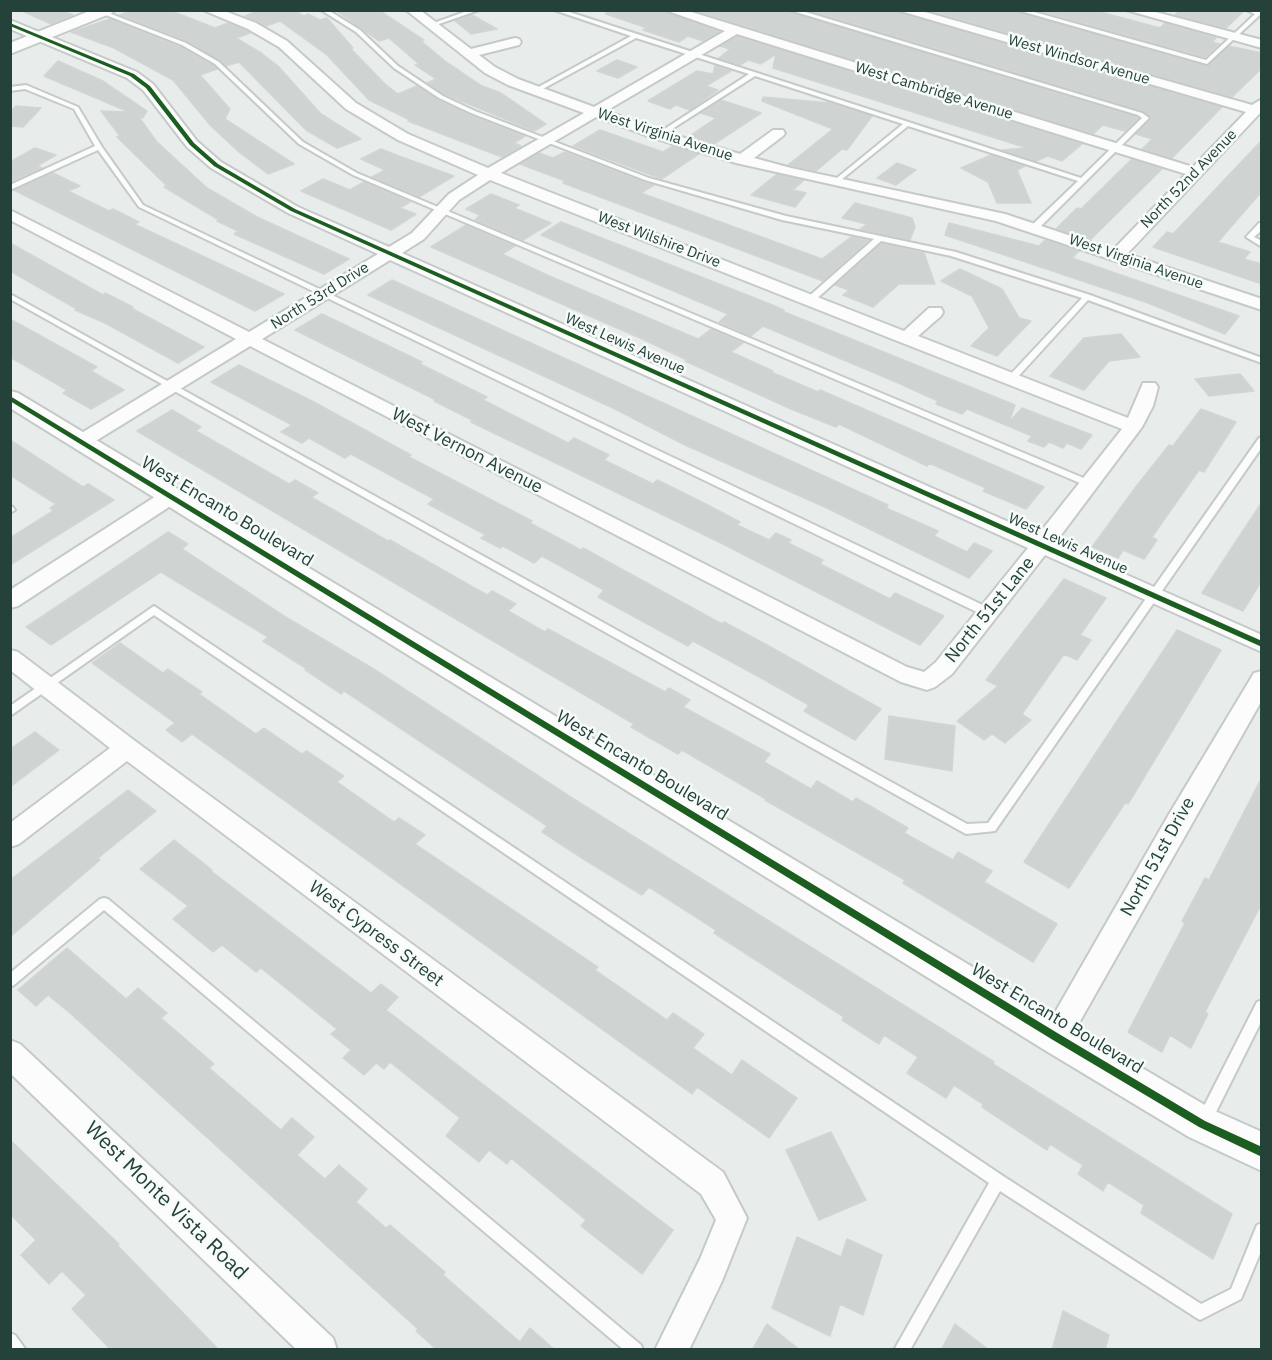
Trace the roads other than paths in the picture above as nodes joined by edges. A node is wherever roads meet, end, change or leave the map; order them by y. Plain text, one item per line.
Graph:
1 (209, 10) edge
2 (323, 10) edge
3 (412, 10) edge
4 (477, 10) edge
5 (556, 10) edge
6 (671, 10) edge
7 (791, 10) edge
8 (903, 10) edge
9 (1019, 10) edge
10 (1132, 10) edge
11 (1248, 10) edge
12 (101, 11) edge
13 (10, 24) edge
14 (431, 25) junction
15 (735, 30) junction
16 (41, 36) junction
17 (635, 36) junction
18 (1234, 37) junction
19 (515, 42) dead end
20 (1262, 44) edge
21 (10, 49) edge
22 (468, 54) junction
23 (693, 55) junction
24 (754, 74) junction
25 (10, 89) edge
26 (537, 90) junction
27 (1258, 107) edge
28 (595, 112) junction
29 (908, 123) junction
30 (778, 133) dead end
31 (659, 135) junction
32 (546, 141) junction
33 (99, 147) junction
34 (1116, 147) junction
35 (741, 160) junction
36 (1195, 172) junction
37 (489, 174) junction
38 (1082, 180) junction
39 (834, 183) junction
40 (10, 188) edge
41 (949, 188) dead end
42 (940, 203) junction
43 (443, 210) junction
44 (10, 214) edge
45 (1262, 225) edge
46 (1034, 228) junction
47 (880, 238) junction
48 (1262, 245) edge
49 (390, 253) junction
50 (1117, 255) junction
51 (322, 294) junction
52 (10, 296) edge
53 (1087, 297) junction
54 (810, 300) junction
55 (1262, 305) edge
56 (935, 312) dead end
57 (906, 338) junction
58 (249, 339) junction
59 (1262, 361) edge
60 (1011, 379) junction
61 (173, 386) junction
62 (1149, 387) dead end
63 (10, 398) edge
64 (1133, 427) junction
65 (1262, 440) edge
66 (82, 441) junction
67 (1090, 484) junction
68 (171, 496) junction
69 (1041, 547) junction
70 (1154, 597) junction
71 (10, 601) edge
72 (987, 612) junction
73 (1262, 644) edge
74 (10, 658) edge
75 (1262, 679) edge
76 (927, 681) joint
77 (46, 687) junction
78 (10, 712) edge
79 (127, 748) junction
80 (10, 837) edge
81 (10, 981) edge
82 (1262, 1006) edge
83 (1056, 1037) junction
84 (10, 1053) edge
85 (1202, 1124) junction
86 (1262, 1152) edge
87 (998, 1181) junction
88 (1262, 1230) edge
89 (10, 1340) edge
90 (19, 1350) edge
91 (321, 1350) edge
92 (636, 1350) edge
93 (671, 1350) edge
94 (901, 1350) edge

1 - 37 street, West Wilshire Drive
2 - 32 lane
3 - 14 street, West Virginia Avenue
4 - 14 lane
5 - 17 lane
6 - 15 street, West Cambridge Avenue
7 - 34 lane
8 - 27 street, West Windsor Avenue
9 - 18 lane
10 - 18 street
11 - 18 lane
12 - 16 street
12 - 43 lane
13 - 16 street, West Lewis Avenue
14 - 22 street, West Virginia Avenue
15 - 23 street, North 53rd Drive
15 - 34 street, West Cambridge Avenue
16 - 21 street
16 - 49 street, West Lewis Avenue
17 - 23 lane
17 - 26 lane
18 - 20 street
19 - 22 street
22 - 26 street, West Virginia Avenue
23 - 24 lane
23 - 28 street, North 53rd Drive
24 - 29 lane
24 - 31 lane
25 - 33 lane
26 - 28 street, West Virginia Avenue
27 - 36 street, North 52nd Avenue
28 - 31 street, West Virginia Avenue
28 - 32 street, North 53rd Drive
29 - 38 lane
29 - 39 lane
30 - 35 street
31 - 35 street, West Virginia Avenue
32 - 37 street, North 53rd Drive
32 - 47 lane
33 - 40 lane
33 - 51 lane
34 - 36 street, West Cambridge Avenue
34 - 38 lane
35 - 39 street, West Virginia Avenue
36 - 50 street, North 52nd Avenue
37 - 43 street, North 53rd Drive
37 - 54 street, West Wilshire Drive
38 - 46 lane
39 - 42 street, West Virginia Avenue
41 - 42 street
42 - 46 street, West Virginia Avenue
43 - 49 street, North 53rd Drive
43 - 67 lane
44 - 58 street, West Vernon Avenue
45 - 48 lane
46 - 50 street, West Virginia Avenue
47 - 53 lane
47 - 54 lane
49 - 51 street, North 53rd Drive
49 - 69 street, West Lewis Avenue
50 - 55 street, West Virginia Avenue
51 - 58 street, North 53rd Drive
51 - 72 lane
52 - 61 lane
53 - 59 lane
53 - 60 lane
54 - 57 street, West Wilshire Drive
56 - 57 street
57 - 60 street, West Wilshire Drive
58 - 61 street, North 53rd Drive
58 - 76 street, West Vernon Avenue
60 - 64 street, West Wilshire Drive
61 - 66 street, North 53rd Drive
61 - 70 lane
62 - 64 street, North 51st Lane
63 - 66 street, West Encanto Boulevard
64 - 67 street, North 51st Lane
65 - 70 lane
66 - 68 street, West Encanto Boulevard
67 - 69 street, North 51st Lane
68 - 71 street
68 - 83 street, West Encanto Boulevard
69 - 70 street, West Lewis Avenue
69 - 72 street, North 51st Lane
70 - 73 street, West Lewis Avenue
72 - 76 street, North 51st Lane
74 - 77 street, West Cypress Street
75 - 83 street, North 51st Drive
77 - 78 lane
77 - 79 street, West Cypress Street
77 - 87 lane
79 - 80 street
79 - 93 street, West Cypress Street
81 - 92 lane
82 - 85 lane
83 - 85 street, West Encanto Boulevard
84 - 91 street, West Monte Vista Road
85 - 86 street, West Encanto Boulevard
87 - 88 lane
87 - 94 lane
89 - 90 lane

